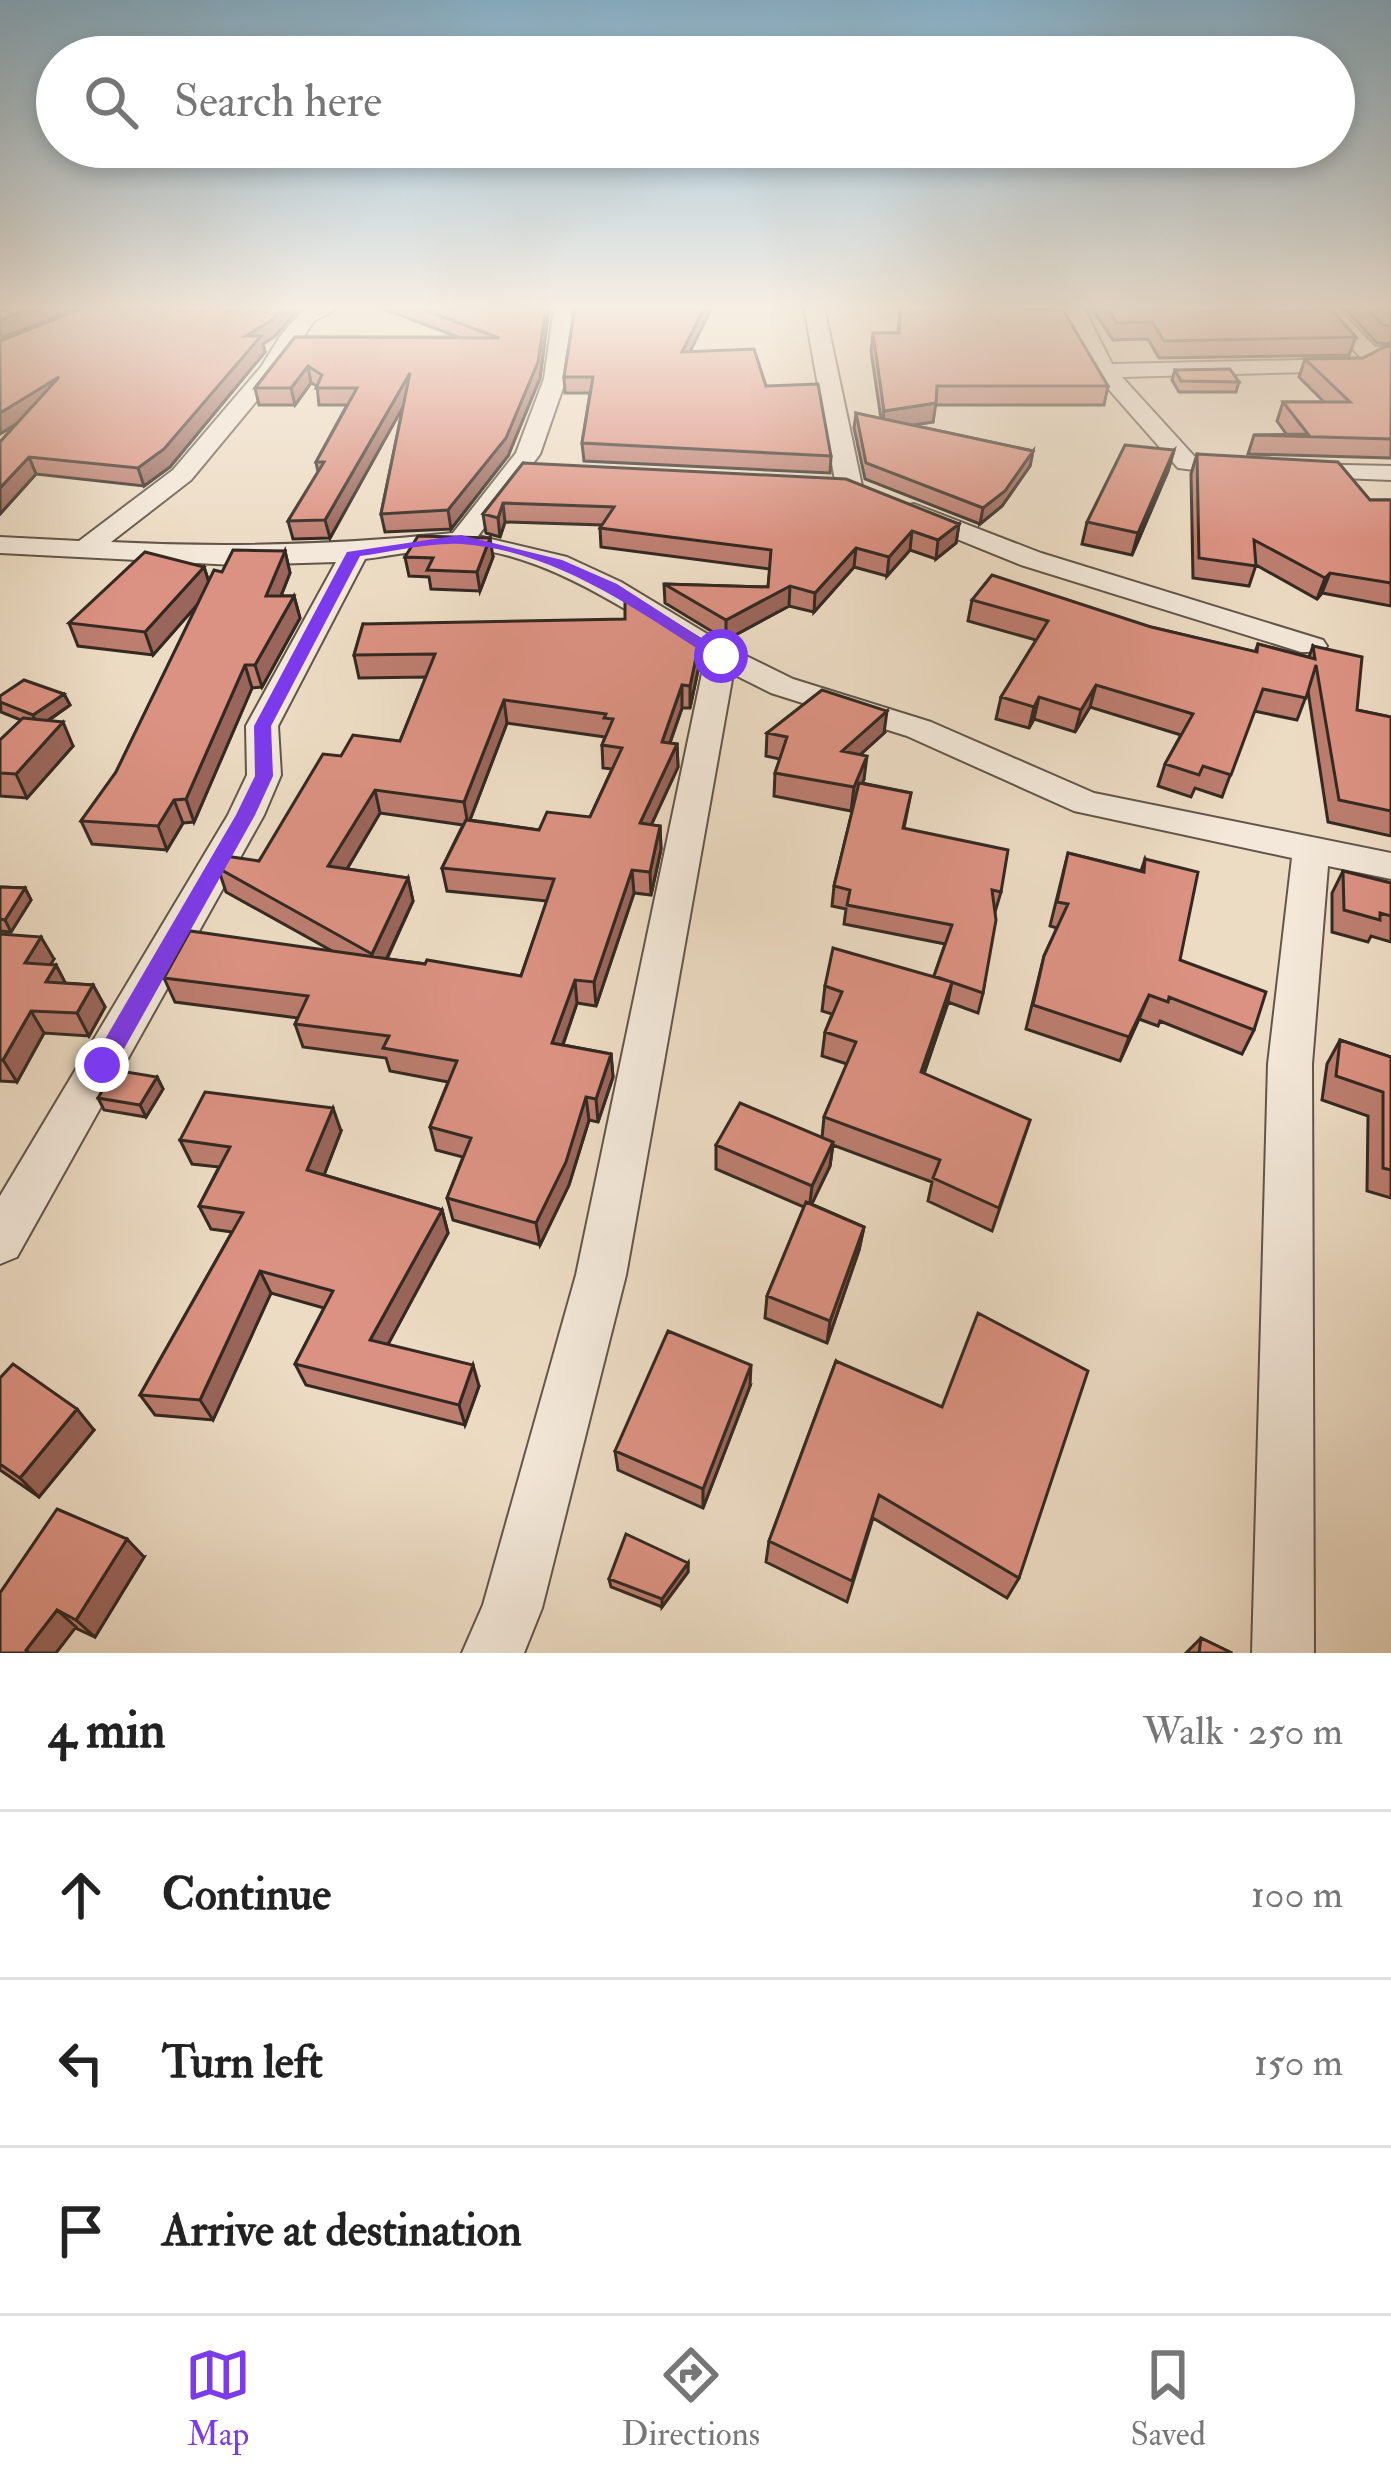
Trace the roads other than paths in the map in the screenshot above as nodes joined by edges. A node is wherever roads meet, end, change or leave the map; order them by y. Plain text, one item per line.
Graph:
1 (258, 384) edge
2 (553, 384) edge
3 (833, 384) edge
4 (1117, 384) edge
5 (514, 470) junction
6 (559, 472) edge
7 (1391, 473) edge
8 (461, 539) junction
9 (85, 549) junction
10 (355, 552) junction
11 (7, 553) edge
12 (1312, 646) edge
13 (721, 656) junction
14 (1311, 849) junction
15 (1391, 866) edge
16 (0, 1240) edge
17 (493, 1653) edge
18 (1283, 1653) edge

1 - 9 street
2 - 5 street
3 - 12 street
4 - 7 street
5 - 6 street
5 - 8 street
8 - 10 street
8 - 13 street
9 - 10 street
9 - 11 street
10 - 16 street
13 - 14 street
13 - 17 street
14 - 15 street
14 - 18 street

